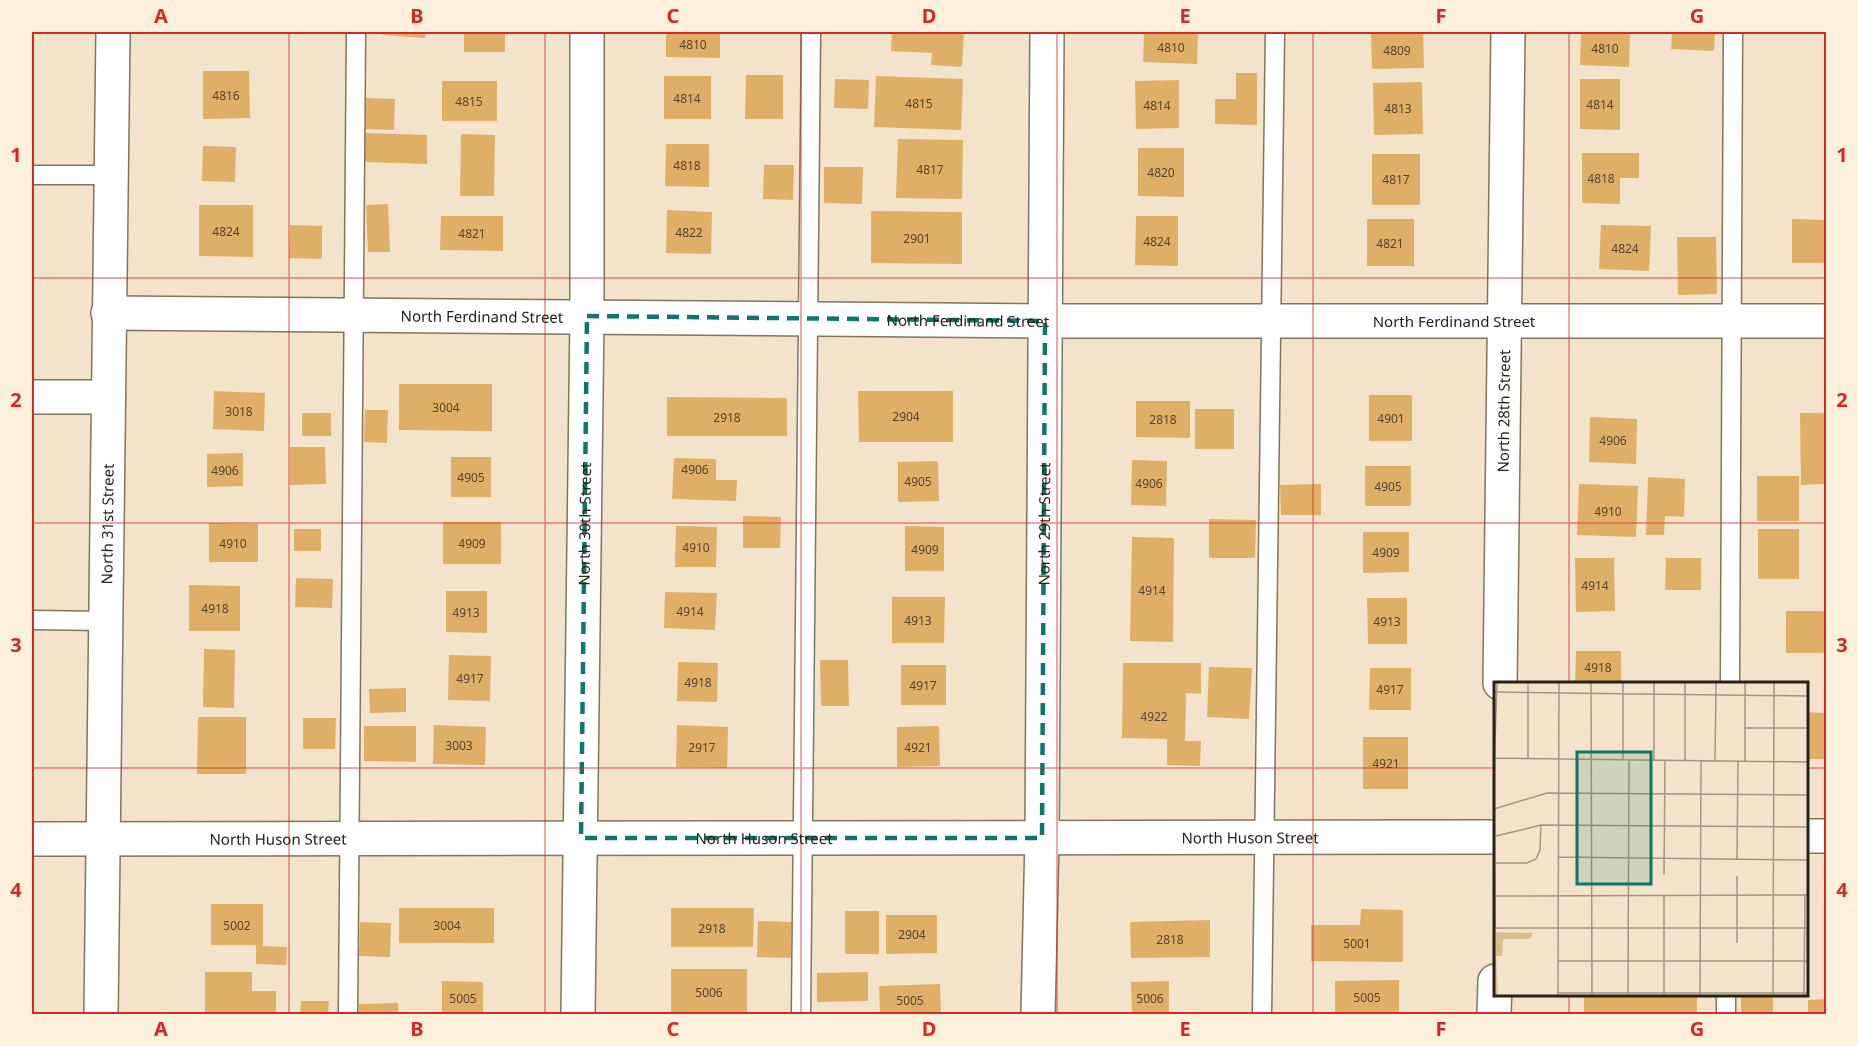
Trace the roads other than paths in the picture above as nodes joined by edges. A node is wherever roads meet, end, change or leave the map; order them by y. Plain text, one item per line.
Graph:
1 (113, 32) edge
2 (356, 32) edge
3 (587, 32) edge
4 (811, 32) edge
5 (1047, 32) edge
6 (1275, 32) edge
7 (1508, 32) edge
8 (1733, 32) edge
9 (32, 175) edge
10 (110, 176) junction
11 (108, 313) junction
12 (354, 315) junction
13 (587, 316) junction
14 (808, 319) junction
15 (1045, 321) junction
16 (1271, 321) junction
17 (1505, 321) junction
18 (1733, 321) junction
19 (1827, 321) edge
20 (32, 397) edge
21 (108, 397) junction
22 (32, 620) edge
23 (105, 621) junction
24 (1500, 682) edge
25 (1730, 682) edge
26 (1807, 836) edge
27 (1827, 836) edge
28 (1266, 837) junction
29 (1494, 837) edge
30 (581, 838) junction
31 (803, 838) junction
32 (1042, 838) junction
33 (103, 839) junction
34 (350, 839) junction
35 (32, 840) edge
36 (1495, 995) edge
37 (1726, 995) edge
38 (101, 1014) edge
39 (348, 1014) edge
40 (578, 1014) edge
41 (801, 1014) edge
42 (1038, 1014) edge
43 (1262, 1014) edge
44 (1494, 1014) edge
45 (1726, 1014) edge

1 - 10 street, North 31st Street
2 - 12 lane
3 - 13 street, North 30th Street
4 - 14 lane
5 - 15 street, North 29th Street
6 - 16 lane
7 - 17 street, North 28th Street
8 - 18 lane
9 - 10 lane
10 - 11 street, North 31st Street
11 - 12 street, North Ferdinand Street
11 - 21 street, North 31st Street
12 - 13 street, North Ferdinand Street
12 - 34 lane
13 - 14 street, North Ferdinand Street
13 - 30 street, North 30th Street
14 - 15 street, North Ferdinand Street
14 - 31 lane
15 - 16 street, North Ferdinand Street
15 - 32 street, North 29th Street
16 - 17 street, North Ferdinand Street
16 - 28 lane
17 - 18 street, North Ferdinand Street
17 - 24 street, North 28th Street
18 - 19 street, North Ferdinand Street
18 - 25 lane
20 - 21 street
21 - 23 street, North 31st Street
22 - 23 lane
23 - 33 street, North 31st Street
26 - 27 street
28 - 29 street, North Huson Street
28 - 32 street, North Huson Street
28 - 43 lane
30 - 31 street, North Huson Street
30 - 34 street, North Huson Street
30 - 40 street, North 30th Street
31 - 32 street, North Huson Street
31 - 41 lane
32 - 42 street, North 29th Street
33 - 34 street, North Huson Street
33 - 35 street, North Huson Street
33 - 38 street, North 31st Street
34 - 39 lane
36 - 44 street
37 - 45 lane

